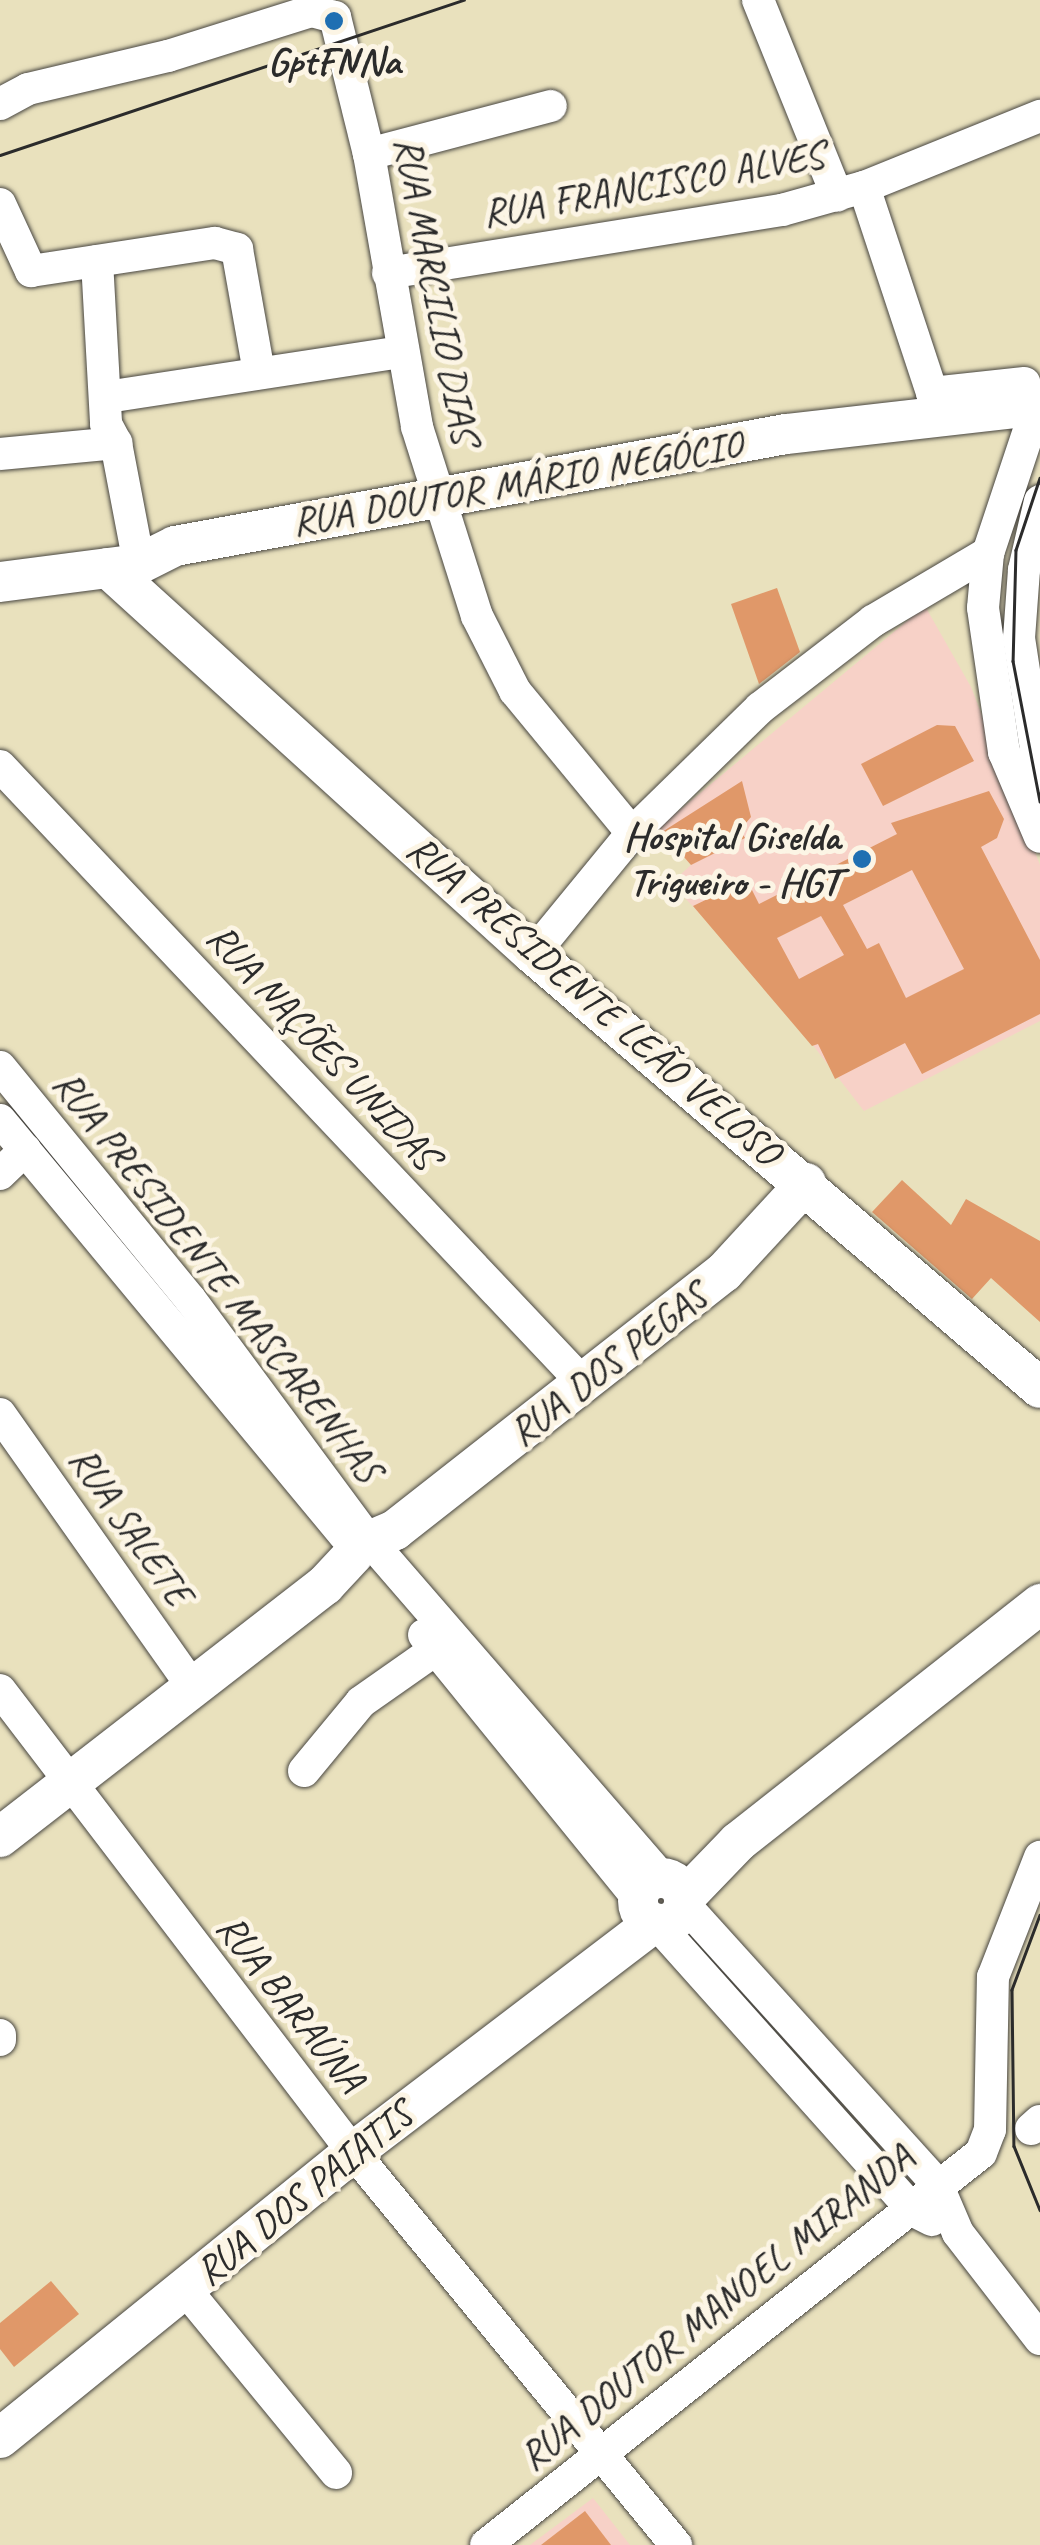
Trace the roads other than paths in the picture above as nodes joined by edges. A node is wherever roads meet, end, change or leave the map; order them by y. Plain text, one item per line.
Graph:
1 (760, 6) edge
2 (0, 104) edge
3 (551, 106) dead end
4 (1040, 116) edge
5 (369, 154) junction
6 (851, 192) junction
7 (0, 204) edge
8 (97, 262) junction
9 (388, 273) junction
10 (402, 352) junction
11 (259, 373) junction
12 (107, 396) junction
13 (1034, 398) edge
14 (116, 443) junction
15 (0, 454) edge
16 (436, 498) junction
17 (1040, 500) edge
18 (988, 553) junction
19 (118, 565) junction
20 (0, 582) edge
21 (154, 606) junction
22 (0, 766) edge
23 (1040, 776) edge
24 (632, 833) junction
25 (1040, 837) edge
26 (533, 954) junction
27 (0, 1067) edge
28 (0, 1120) edge
29 (25, 1150) junction
30 (0, 1174) edge
31 (806, 1183) junction
32 (584, 1384) junction
33 (1040, 1388) edge
34 (0, 1414) edge
35 (372, 1550) junction
36 (1040, 1604) edge
37 (435, 1650) junction
38 (192, 1686) junction
39 (0, 1690) edge
40 (304, 1771) dead end
41 (68, 1785) junction
42 (0, 1836) edge
43 (1040, 1857) edge
44 (661, 1901) junction
45 (353, 2152) junction
46 (937, 2184) junction
47 (914, 2211) junction
48 (958, 2232) junction
49 (184, 2289) junction
50 (1040, 2339) edge
51 (0, 2438) edge
52 (603, 2454) junction
53 (336, 2473) dead end
54 (486, 2545) edge
55 (676, 2545) edge

1 - 6 street
2 - 5 street, RUA MARCILIO DIAS
3 - 5 street
4 - 6 street, RUA FRANCISCO ALVES
5 - 9 street, RUA MARCILIO DIAS
6 - 9 street, RUA FRANCISCO ALVES
6 - 13 street
7 - 8 street
8 - 11 street
8 - 12 street
9 - 10 street, RUA MARCILIO DIAS
10 - 11 street
10 - 16 street, RUA MARCILIO DIAS
11 - 12 street
12 - 14 street
13 - 16 main road, RUA DOUTOR MÁRIO NEGÓCIO
13 - 18 street
14 - 15 street
14 - 19 street
16 - 19 main road, RUA DOUTOR MÁRIO NEGÓCIO
16 - 24 street, RUA MARCILIO DIAS
17 - 23 street
18 - 24 street
18 - 25 street
19 - 20 main road, RUA DOUTOR MÁRIO NEGÓCIO
19 - 21 main road
19 - 21 main road
21 - 26 main road, RUA PRESIDENTE LEÃO VELOSO
22 - 32 street, RUA NAÇÕES UNIDAS
24 - 26 street
26 - 31 main road, RUA PRESIDENTE LEÃO VELOSO
27 - 35 street, RUA PRESIDENTE MASCARENHAS
28 - 29 street, RUA PRESIDENTE MASCARENHAS
29 - 30 street
29 - 35 street, RUA PRESIDENTE MASCARENHAS
31 - 32 main road, RUA DOS PEGAS
31 - 33 main road, RUA PRESIDENTE LEÃO VELOSO
32 - 35 main road, RUA DOS PEGAS
34 - 38 street, RUA SALETE
35 - 37 street, RUA PRESIDENTE MASCARENHAS
35 - 38 main road, RUA DOS PEGAS
35 - 44 street, RUA PRESIDENTE MASCARENHAS
36 - 44 main road, RUA DOS PAIATIS
37 - 40 street
37 - 44 street, RUA PRESIDENTE MASCARENHAS
38 - 41 main road, RUA DOS PEGAS
39 - 41 street, RUA BARAÚNA
41 - 42 main road, RUA DOS PEGAS
41 - 45 street, RUA BARAÚNA
43 - 46 street, RUA DOUTOR MANOEL MIRANDA
44 - 45 main road, RUA DOS PAIATIS
44 - 46 street, RUA PRESIDENTE MASCARENHAS
44 - 47 street, RUA PRESIDENTE MASCARENHAS
45 - 49 main road, RUA DOS PAIATIS
45 - 52 street, RUA BARAÚNA
46 - 47 street, RUA DOUTOR MANOEL MIRANDA
46 - 48 street, RUA PRESIDENTE MASCARENHAS
47 - 48 street, RUA PRESIDENTE MASCARENHAS
47 - 52 street, RUA DOUTOR MANOEL MIRANDA
48 - 50 street, RUA PRESIDENTE MASCARENHAS
49 - 51 main road, RUA DOS PAIATIS
49 - 53 street
52 - 54 street, RUA DOUTOR MANOEL MIRANDA
52 - 55 street, RUA BARAÚNA

